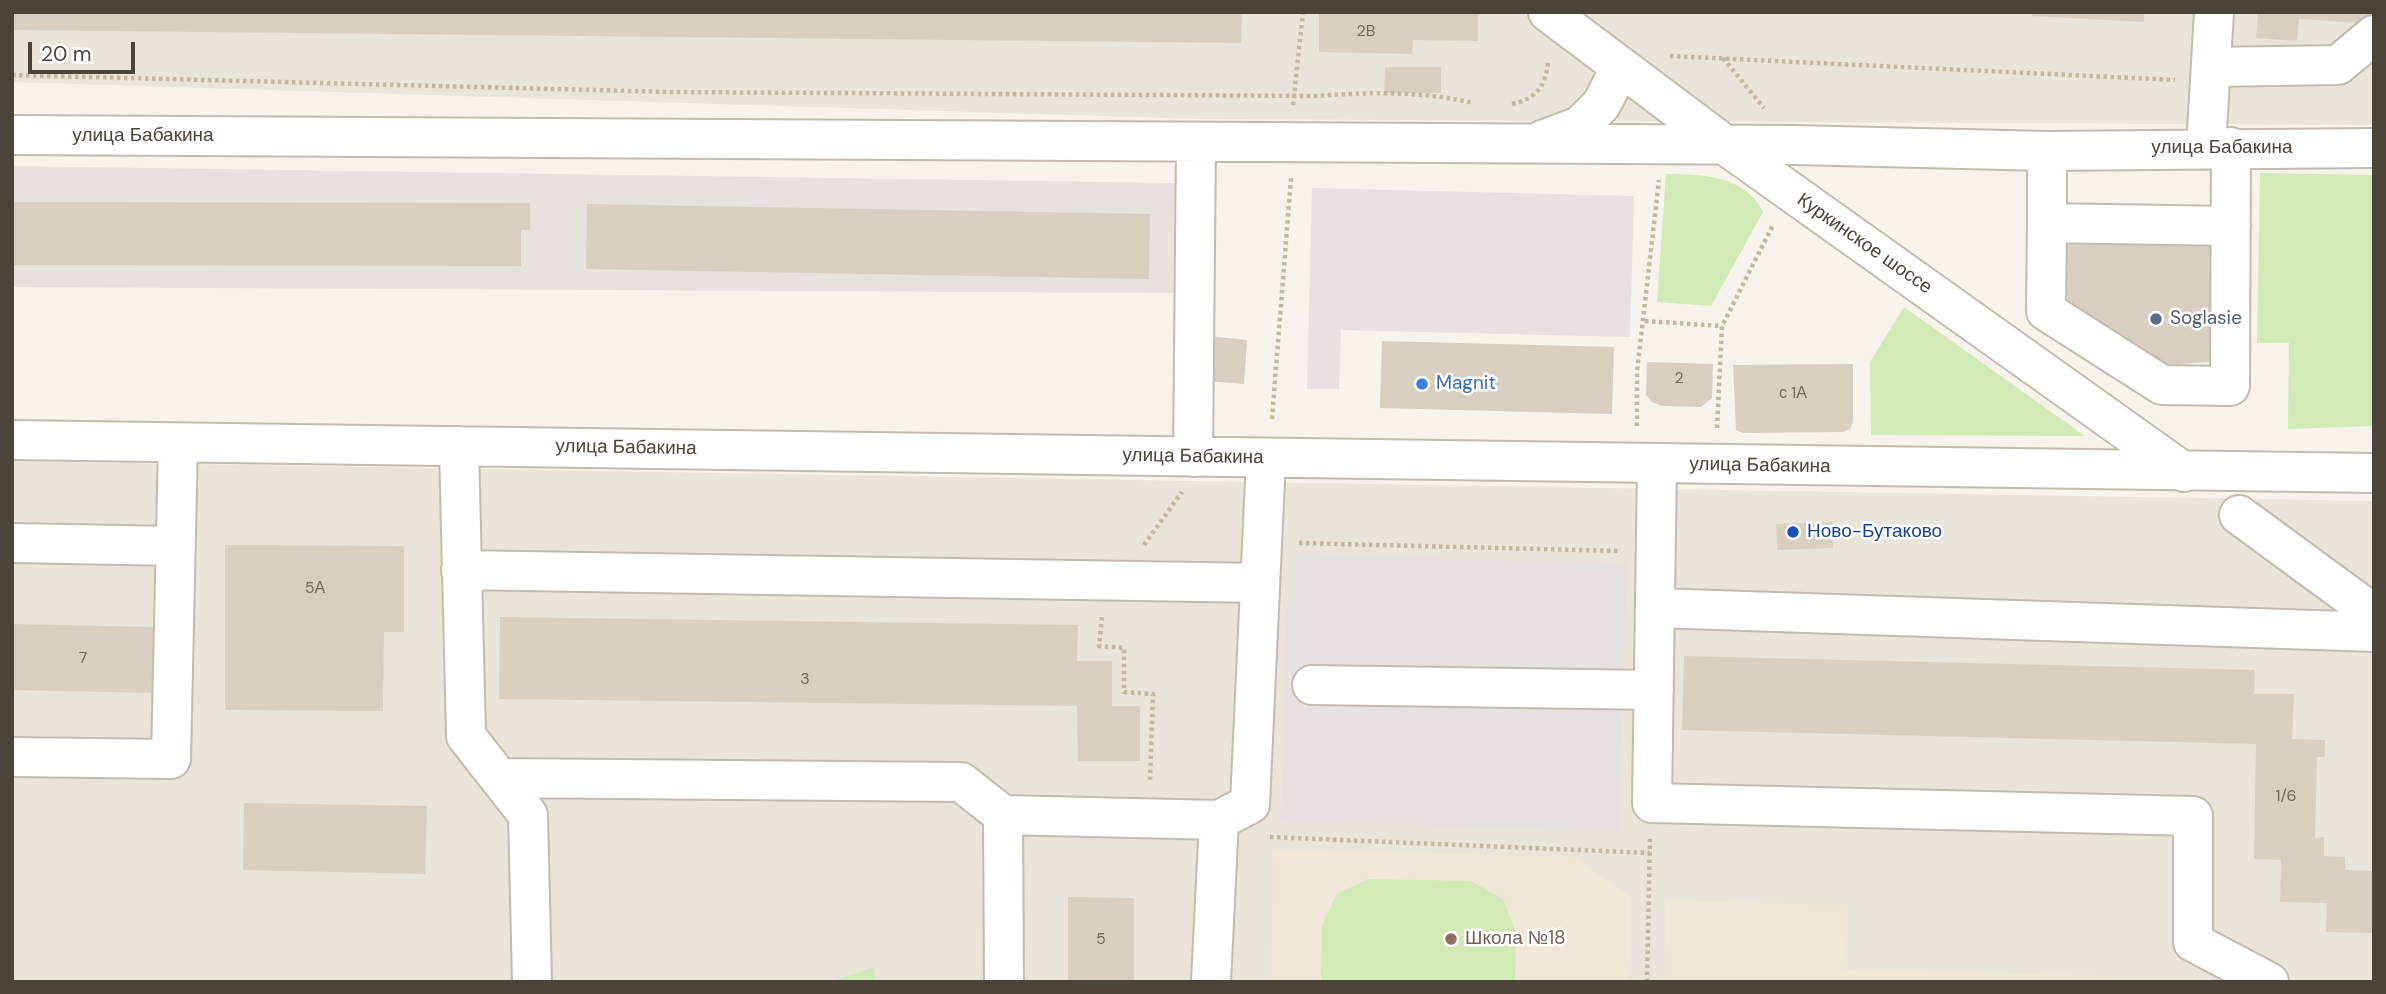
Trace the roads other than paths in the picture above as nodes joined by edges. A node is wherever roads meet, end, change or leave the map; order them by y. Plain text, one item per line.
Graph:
1 (2214, 12) edge
2 (1567, 29) edge
3 (2374, 35) edge
4 (1620, 67) junction
5 (2195, 74) junction
6 (12, 135) edge
7 (1196, 142) junction
8 (1533, 144) junction
9 (1725, 145) junction
10 (2218, 147) junction
11 (2374, 148) edge
12 (2047, 151) junction
13 (2047, 223) junction
14 (2231, 226) junction
15 (12, 440) edge
16 (178, 443) junction
17 (459, 446) junction
18 (1654, 447) junction
19 (1266, 458) junction
20 (2184, 472) junction
21 (1187, 474) junction
22 (2374, 474) edge
23 (2239, 515) dead end
24 (12, 542) edge
25 (176, 546) junction
26 (461, 570) junction
27 (1260, 583) junction
28 (1656, 608) junction
29 (2374, 614) edge
30 (2374, 632) edge
31 (1312, 685) dead end
32 (1654, 690) junction
33 (12, 757) edge
34 (501, 778) junction
35 (1003, 815) junction
36 (1219, 820) junction
37 (532, 982) edge
38 (1004, 982) edge
39 (1211, 982) edge
40 (2269, 982) edge

1 - 5 street
2 - 4 street, Куркинское шоссе
3 - 5 street
4 - 8 street
4 - 9 street, Куркинское шоссе
5 - 10 street
6 - 7 street, улица Бабакина
7 - 8 street, улица Бабакина
7 - 21 street
8 - 9 street, улица Бабакина
9 - 12 street, улица Бабакина
9 - 20 street, Куркинское шоссе
10 - 11 street, улица Бабакина
10 - 12 street, улица Бабакина
10 - 14 street
12 - 13 street
13 - 14 street
13 - 14 street
15 - 16 street, улица Бабакина
16 - 17 street, улица Бабакина
16 - 25 street
17 - 21 street, улица Бабакина
17 - 26 street
18 - 19 street, улица Бабакина
18 - 20 street, улица Бабакина
18 - 28 street
19 - 21 street, улица Бабакина
19 - 27 street
20 - 22 street, улица Бабакина
23 - 29 street
24 - 25 street
25 - 33 street
26 - 27 street
26 - 34 street
27 - 36 street
28 - 30 street
28 - 32 street
31 - 32 street
32 - 40 street
34 - 35 street
34 - 37 street
35 - 36 street
35 - 38 street
36 - 39 street

